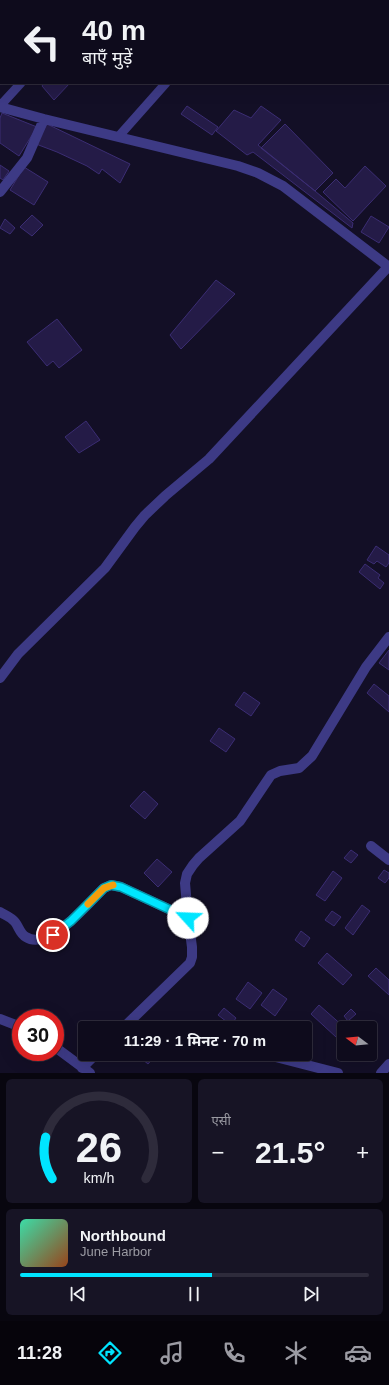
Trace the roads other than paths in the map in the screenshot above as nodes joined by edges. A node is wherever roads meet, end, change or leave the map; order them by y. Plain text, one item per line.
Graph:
1 (20, 84) edge
2 (165, 84) edge
3 (0, 106) edge
4 (44, 119) junction
5 (119, 136) junction
6 (0, 192) edge
7 (389, 266) edge
8 (389, 637) edge
9 (0, 678) edge
10 (370, 846) dead end
11 (389, 860) edge
12 (0, 912) edge
13 (188, 918) junction
14 (0, 1020) edge
15 (130, 1021) edge
16 (12, 1024) edge
17 (64, 1054) edge
18 (92, 1061) edge
19 (291, 1061) edge
20 (389, 1064) edge
21 (86, 1070) edge
22 (338, 1073) edge
23 (381, 1073) edge

1 - 3 lane
2 - 5 lane
3 - 4 street
4 - 5 street
4 - 6 street
5 - 7 street
7 - 9 street
8 - 13 street
10 - 11 street
12 - 13 street
13 - 15 street
14 - 16 street
17 - 21 street
18 - 21 street
19 - 22 street
20 - 23 street

